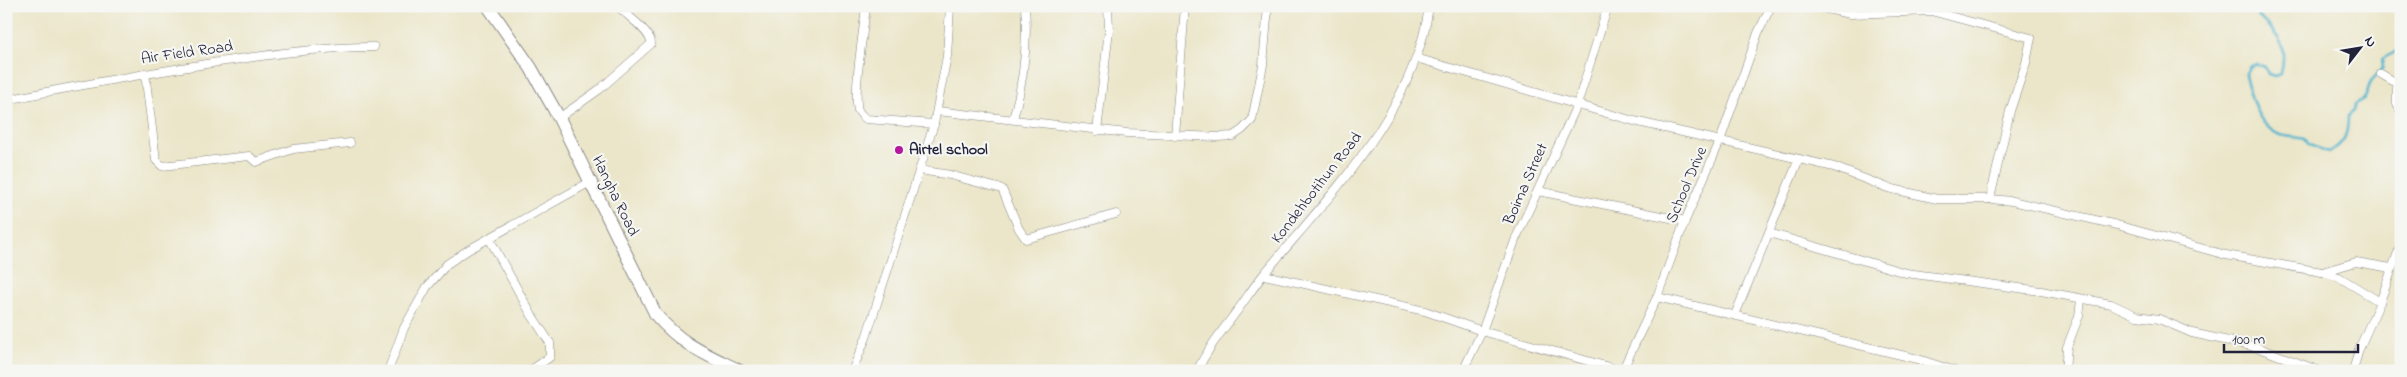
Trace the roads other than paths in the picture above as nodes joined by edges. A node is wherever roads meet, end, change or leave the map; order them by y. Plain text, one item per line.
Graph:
1 (488, 6) edge
2 (618, 6) edge
3 (866, 6) edge
4 (950, 6) edge
5 (1026, 6) edge
6 (1108, 6) edge
7 (1185, 6) edge
8 (1268, 6) edge
9 (1429, 6) edge
10 (1608, 6) edge
11 (1771, 6) edge
12 (1813, 6) edge
13 (1932, 9) edge
14 (374, 47) dead end
15 (1416, 58) junction
16 (145, 73) junction
17 (2381, 74) dead end
18 (2400, 85) edge
19 (6, 100) edge
20 (1577, 105) junction
21 (937, 111) junction
22 (2401, 112) edge
23 (558, 118) junction
24 (1013, 119) junction
25 (934, 124) junction
26 (1097, 131) junction
27 (1176, 136) junction
28 (1720, 141) junction
29 (350, 143) dead end
30 (1799, 159) junction
31 (920, 170) junction
32 (590, 182) junction
33 (1538, 191) junction
34 (1990, 199) junction
35 (1116, 214) dead end
36 (1686, 221) junction
37 (1769, 233) junction
38 (490, 238) junction
39 (2401, 244) edge
40 (2391, 268) junction
41 (2322, 272) junction
42 (1264, 275) junction
43 (1657, 297) junction
44 (2081, 300) junction
45 (2380, 302) junction
46 (1735, 315) junction
47 (1482, 331) junction
48 (388, 371) edge
49 (530, 371) edge
50 (740, 371) edge
51 (852, 371) edge
52 (1197, 371) edge
53 (1463, 371) edge
54 (1622, 371) edge
55 (1955, 371) edge
56 (2065, 371) edge
57 (2320, 371) edge
58 (2353, 371) edge

1 - 23 highway, Hangha Road
2 - 23 street
3 - 25 street
4 - 21 street
5 - 24 street
6 - 26 street
7 - 27 street
8 - 27 street
9 - 15 street, Kondehbotihun Road
10 - 20 street, Boima Street
11 - 28 street, School Drive
12 - 13 street
13 - 34 street
14 - 16 street, Air Field Road
15 - 20 street
15 - 42 street, Kondehbotihun Road
16 - 19 street, Air Field Road
16 - 29 street
17 - 18 street
18 - 22 street
20 - 28 street
20 - 33 street, Boima Street
21 - 24 street
21 - 25 street
23 - 32 highway, Hangha Road
24 - 26 street
25 - 31 street
26 - 27 street
28 - 30 street
28 - 36 street, School Drive
30 - 34 street
30 - 37 street
31 - 35 street
31 - 51 street
32 - 38 street
32 - 50 highway, Hangha Road
33 - 36 street
33 - 47 street, Boima Street
34 - 41 street
36 - 43 street, School Drive
37 - 44 street
37 - 46 street
38 - 48 street
38 - 49 street
39 - 40 street
40 - 41 street
40 - 45 street
41 - 45 street
42 - 47 street
42 - 52 street, Kondehbotihun Road
43 - 46 street
43 - 54 street, School Drive
44 - 56 street
44 - 57 street
45 - 58 street
46 - 55 street
47 - 53 street, Boima Street
47 - 54 street

